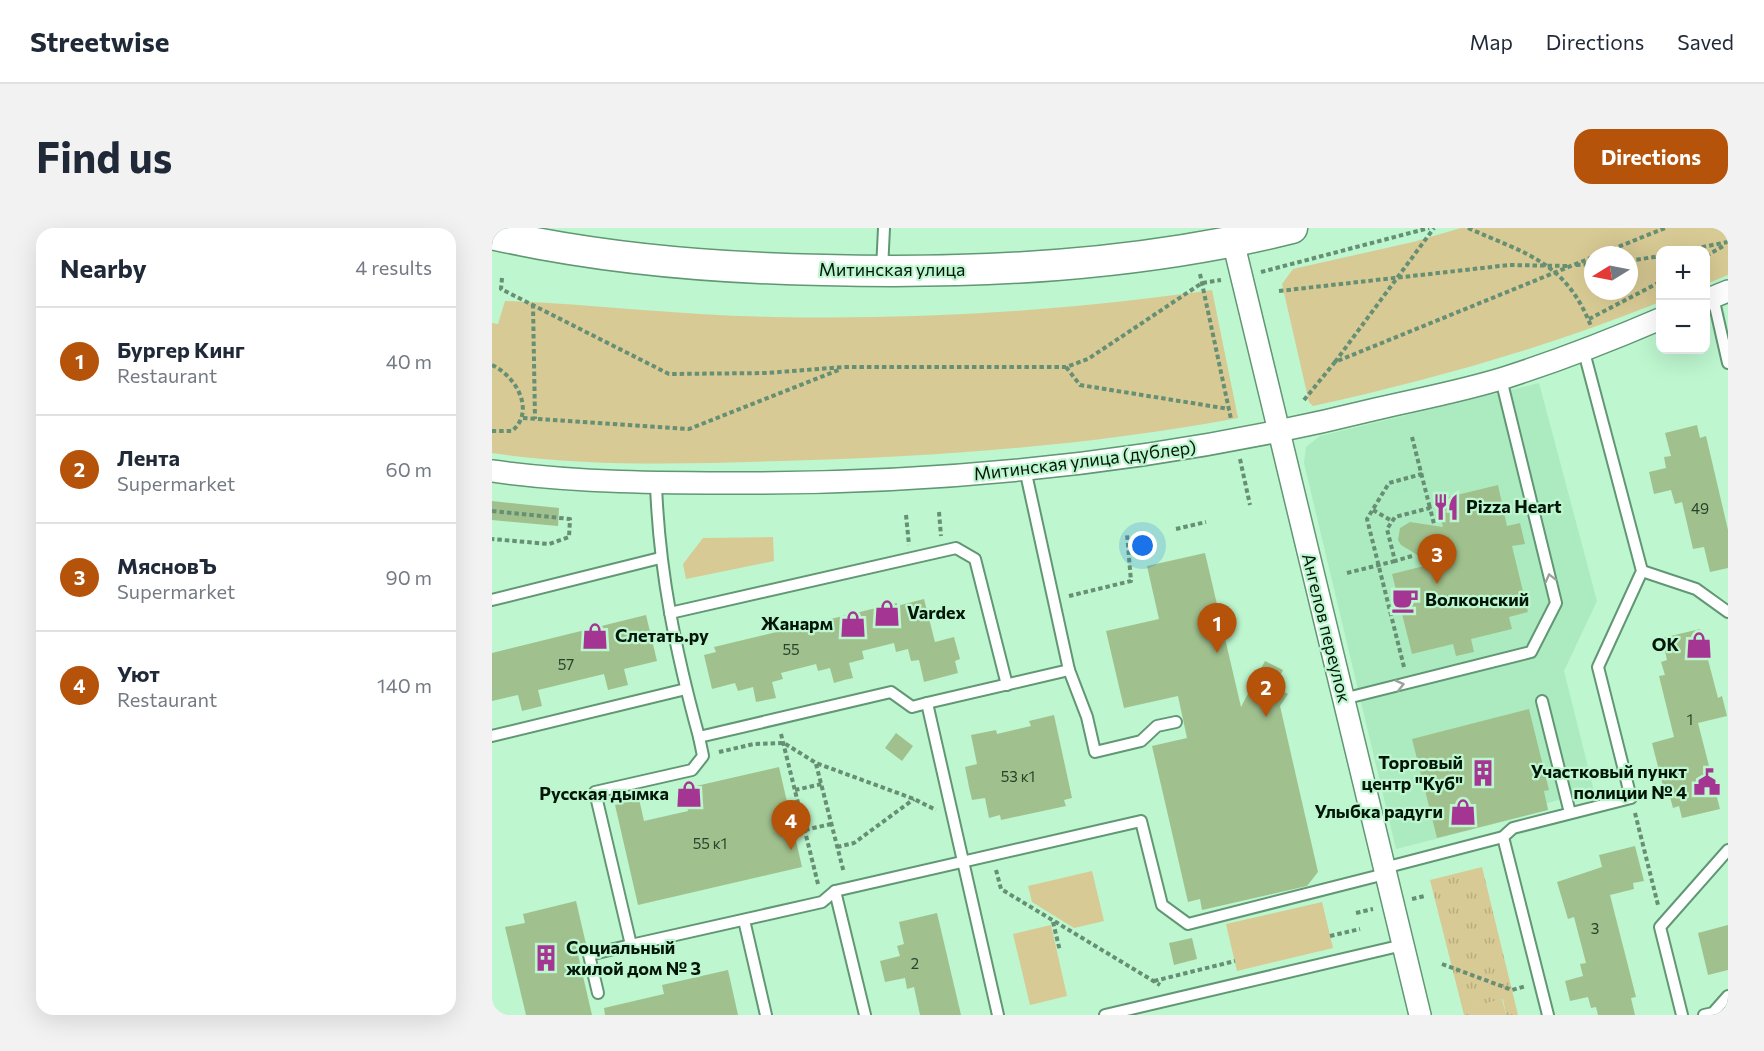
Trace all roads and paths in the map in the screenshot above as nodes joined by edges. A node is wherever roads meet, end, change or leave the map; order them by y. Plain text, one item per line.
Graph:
1 (884, 228) edge
2 (1292, 228) edge
3 (1429, 228) edge
4 (1434, 228) edge
5 (1468, 228) edge
6 (1665, 228) edge
7 (492, 234) edge
8 (538, 236) edge
9 (1233, 241) junction
10 (1728, 242) edge
11 (1620, 246) edge
12 (1708, 246) edge
13 (1710, 253) edge
14 (1656, 257) edge
15 (1638, 260) edge
16 (1584, 261) edge
17 (1549, 265) junction
18 (1584, 265) edge
19 (1572, 266) junction
20 (881, 272) junction
21 (1556, 272) junction
22 (1200, 274) dead end
23 (1400, 276) junction
24 (1241, 277) junction
25 (502, 278) dead end
26 (1202, 283) junction
27 (1656, 284) edge
28 (1278, 291) dead end
29 (1715, 296) edge
30 (533, 304) junction
31 (1588, 319) junction
32 (1656, 321) edge
33 (1593, 329) dead end
34 (1584, 352) junction
35 (1335, 362) junction
36 (1728, 363) edge
37 (492, 365) edge
38 (844, 367) junction
39 (1066, 367) junction
40 (1501, 379) junction
41 (1304, 400) dead end
42 (1229, 409) junction
43 (523, 418) junction
44 (535, 419) junction
45 (1232, 423) dead end
46 (492, 431) edge
47 (1278, 432) junction
48 (1412, 437) dead end
49 (1239, 456) dead end
50 (1025, 469) junction
51 (492, 471) edge
52 (1422, 474) junction
53 (656, 484) junction
54 (1250, 505) dead end
55 (1430, 508) junction
56 (1372, 510) junction
57 (492, 511) edge
58 (939, 512) dead end
59 (906, 515) dead end
60 (1206, 522) dead end
61 (1392, 522) junction
62 (1434, 524) dead end
63 (1176, 529) dead end
64 (1127, 534) dead end
65 (492, 539) edge
66 (942, 551) junction
67 (1412, 556) dead end
68 (660, 558) junction
69 (910, 558) junction
70 (1395, 561) junction
71 (1379, 565) junction
72 (1642, 572) junction
73 (1347, 573) dead end
74 (1054, 599) junction
75 (492, 600) edge
76 (1728, 612) edge
77 (670, 613) junction
78 (1069, 670) junction
79 (1408, 683) junction
80 (1007, 685) junction
81 (686, 689) junction
82 (1343, 699) junction
83 (1542, 701) dead end
84 (927, 703) junction
85 (1176, 722) dead end
86 (492, 736) edge
87 (699, 737) junction
88 (784, 743) junction
89 (703, 756) junction
90 (816, 763) junction
91 (822, 784) junction
92 (795, 790) junction
93 (1631, 798) junction
94 (914, 799) junction
95 (1570, 813) junction
96 (952, 818) junction
97 (831, 824) junction
98 (805, 830) junction
99 (1503, 837) junction
100 (837, 847) junction
101 (1728, 850) edge
102 (993, 855) junction
103 (962, 862) junction
104 (1385, 871) junction
105 (848, 888) junction
106 (835, 891) junction
107 (1425, 896) dead end
108 (1408, 900) dead end
109 (822, 902) junction
110 (1375, 908) dead end
111 (1356, 913) dead end
112 (744, 920) junction
113 (1053, 922) junction
114 (1663, 923) junction
115 (1360, 929) dead end
116 (1330, 936) dead end
117 (631, 945) junction
118 (1403, 945) junction
119 (1060, 951) dead end
120 (1235, 961) dead end
121 (1442, 964) dead end
122 (1154, 981) junction
123 (1540, 983) junction
124 (598, 993) dead end
125 (1728, 996) edge
126 (1182, 997) junction
127 (766, 1015) edge
128 (864, 1015) edge
129 (998, 1015) edge
130 (1105, 1015) edge
131 (1420, 1015) edge
132 (1548, 1015) edge
133 (1682, 1015) edge
134 (1704, 1015) edge

1 - 20 lane
2 - 9 main road, Митинская улица
3 - 24 path
4 - 23 path
5 - 17 path
6 - 11 path
7 - 8 main road, Митинская улица
8 - 20 main road, Митинская улица
9 - 20 main road, Митинская улица
9 - 24 street, Ангелов переулок
10 - 12 path
10 - 13 path
14 - 15 path
16 - 19 path
17 - 19 path
17 - 21 path
17 - 23 path
18 - 19 path
19 - 21 path
21 - 31 path
21 - 35 path
22 - 26 path
23 - 28 path
23 - 35 path
24 - 26 path
24 - 47 street, Ангелов переулок
25 - 30 path
26 - 39 path
26 - 42 path
27 - 31 path
29 - 36 lane
30 - 38 path
30 - 44 path
31 - 33 path
32 - 34 street, Митинская улица (дублер)
34 - 40 street, Митинская улица (дублер)
34 - 72 lane
35 - 41 path
37 - 43 path
38 - 39 path
38 - 44 path
39 - 42 path
40 - 47 street, Митинская улица (дублер)
79 -> 40 lane
42 - 45 path
43 - 44 path
43 - 46 path
47 - 50 street, Митинская улица (дублер)
47 - 82 street, Ангелов переулок
48 - 52 path
49 - 54 path
50 - 53 street, Митинская улица (дублер)
50 - 74 lane
51 - 53 street, Митинская улица (дублер)
52 - 55 path
52 - 56 path
53 - 68 lane
55 - 61 path
55 - 62 path
56 - 61 path
56 - 71 path
57 - 65 path
58 - 66 path
59 - 69 path
60 - 63 path
61 - 70 path
64 - 74 path
66 - 69 lane
66 - 80 lane
67 - 70 path
68 - 75 lane
68 - 77 lane
69 - 77 lane
70 - 71 path
71 - 73 path
71 - 79 path
72 - 76 lane
72 - 93 lane
74 - 78 lane
77 - 81 lane
78 - 80 lane
78 - 85 lane
82 -> 79 lane
80 - 84 lane
81 - 86 lane
81 - 87 lane
82 - 104 street, Ангелов переулок
83 - 95 lane
84 - 87 lane
84 - 96 lane
87 - 89 lane
88 - 89 path
88 - 90 path
88 - 92 path
89 - 117 lane
90 - 91 path
90 - 94 path
91 - 92 path
91 - 97 path
92 - 98 path
93 - 95 lane
93 - 114 path
94 - 96 path
94 - 100 path
95 - 99 lane
96 - 103 lane
97 - 98 path
97 - 100 path
98 - 109 path
99 - 104 lane
99 - 123 lane
100 - 105 path
101 - 114 lane
102 - 103 lane
102 - 104 lane
102 - 113 path
103 - 105 lane
103 - 129 lane
104 - 118 street, Ангелов переулок
105 - 106 lane
106 - 109 lane
106 - 128 lane
107 - 108 path
109 - 112 lane
110 - 111 path
112 - 117 lane
112 - 127 lane
113 - 119 path
113 - 122 path
114 - 133 lane
115 - 116 path
117 - 124 lane
118 - 126 lane
118 - 131 street, Ангелов переулок
120 - 122 path
121 - 123 path
122 - 126 path
123 - 132 lane
125 - 134 lane
126 - 130 lane

